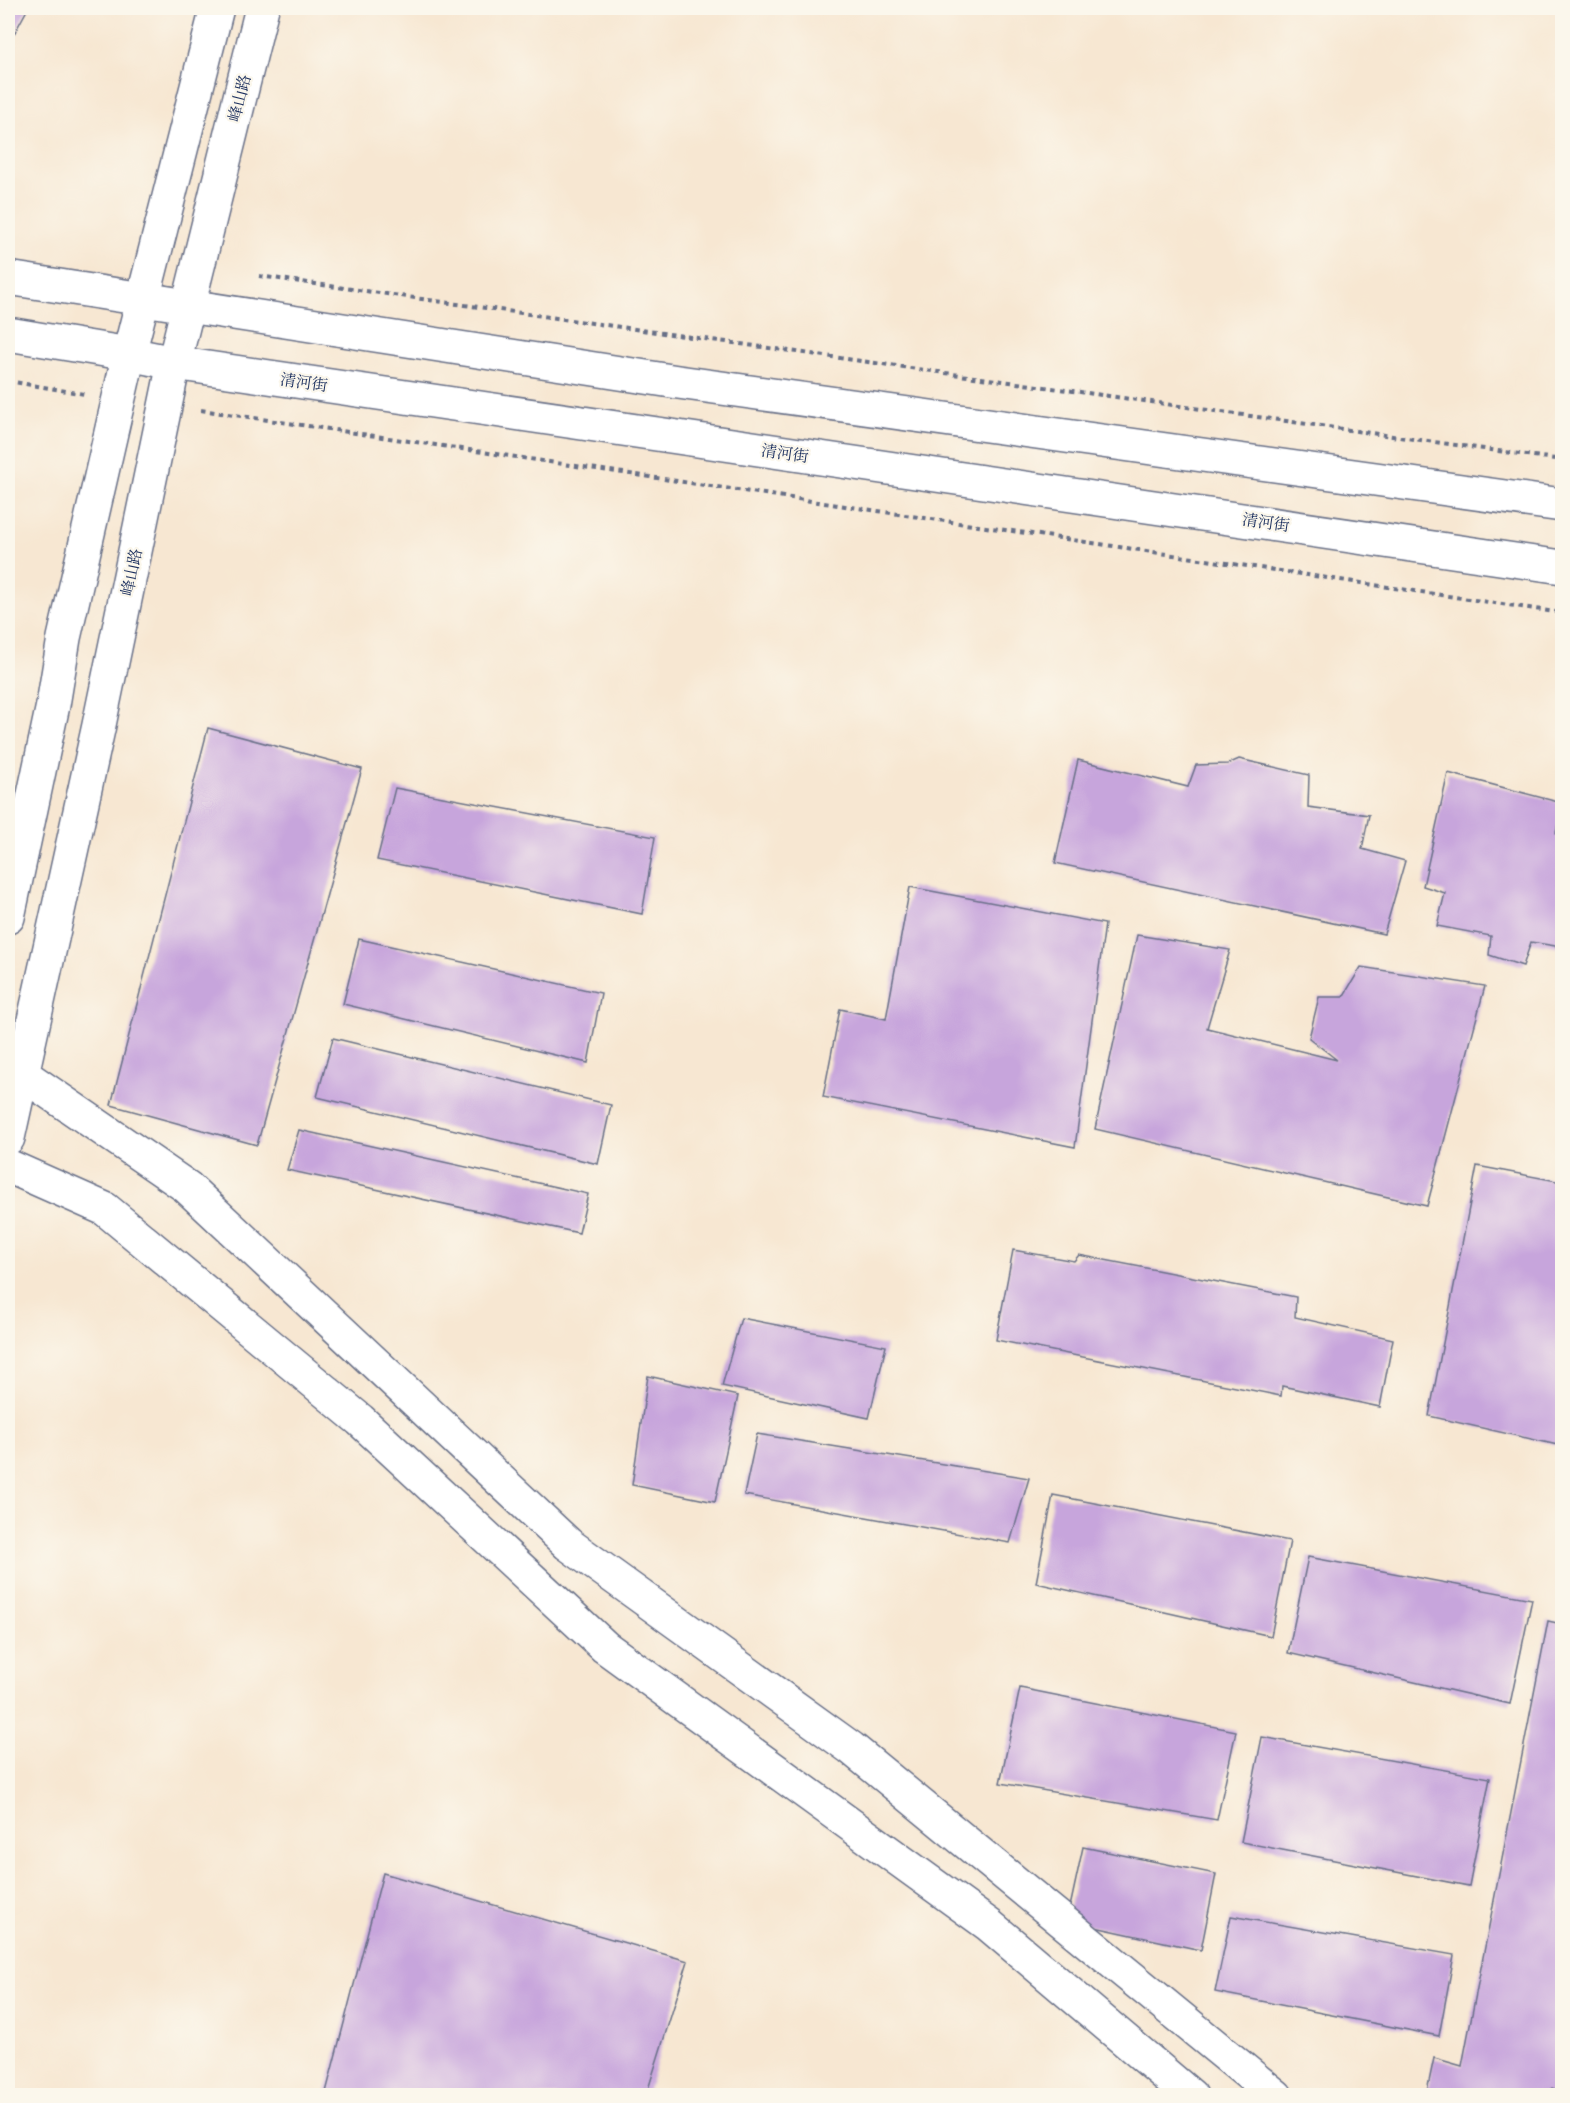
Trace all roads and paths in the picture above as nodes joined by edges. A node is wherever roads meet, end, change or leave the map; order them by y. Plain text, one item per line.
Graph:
1 (217, 8) edge
2 (262, 8) edge
3 (258, 276) dead end
4 (8, 278) edge
5 (143, 299) junction
6 (188, 306) junction
7 (8, 334) edge
8 (129, 354) junction
9 (174, 363) junction
10 (8, 381) edge
11 (118, 400) junction
12 (165, 404) junction
13 (1563, 460) edge
14 (1563, 505) edge
15 (1563, 567) edge
16 (1563, 613) edge
17 (8, 917) edge
18 (21, 1073) junction
19 (8, 1138) edge
20 (8, 1166) edge
21 (1191, 2096) edge
22 (1276, 2096) edge

1 - 5 main road
2 - 6 main road, 峰山路
3 - 13 path
4 - 5 main road
5 - 6 main road
5 - 8 main road
6 - 9 main road, 峰山路
6 - 14 main road
7 - 8 main road, 清河街
8 - 9 main road, 清河街
8 - 11 main road
9 - 12 main road, 峰山路
9 - 15 main road, 清河街
10 - 11 path
11 - 17 main road
12 - 16 path
12 - 18 main road, 峰山路
18 - 19 main road, 峰山路
18 - 22 main road
20 - 21 main road

